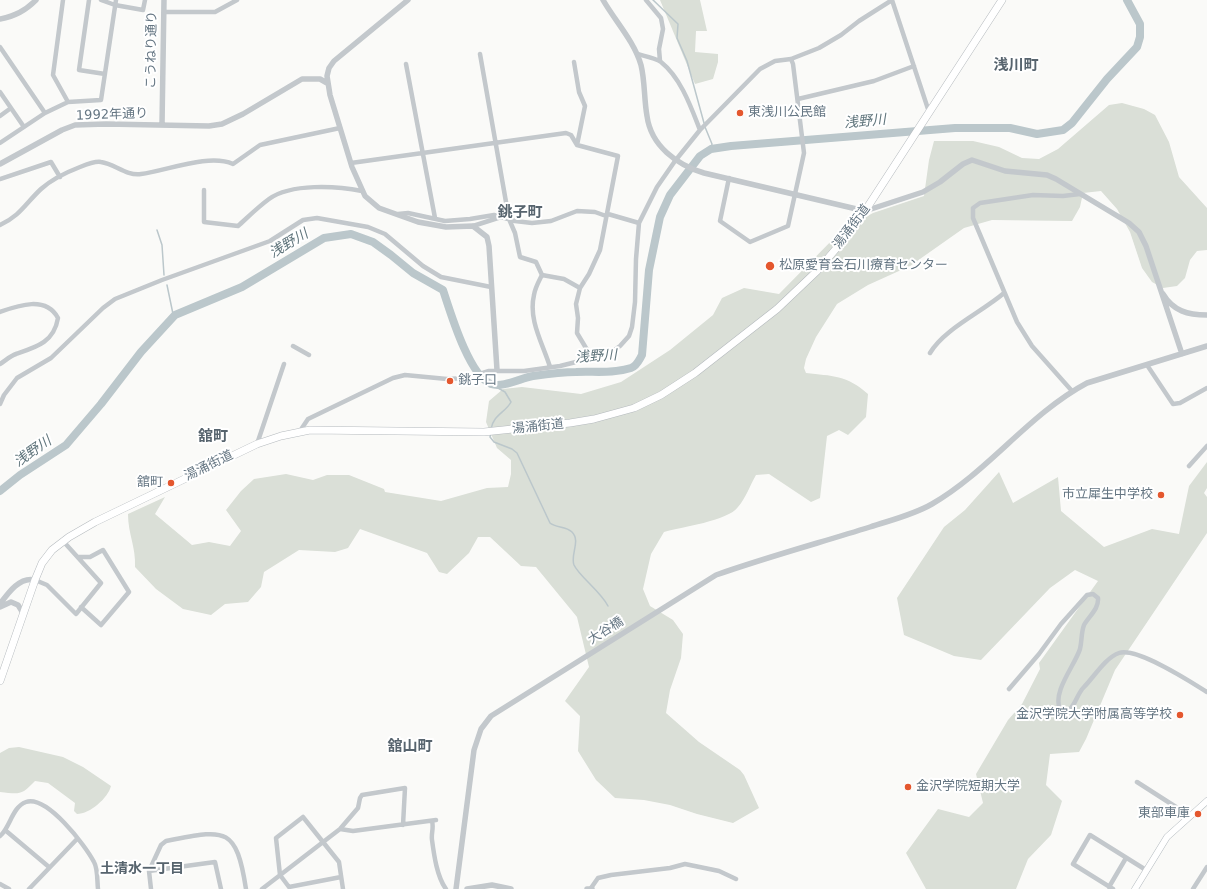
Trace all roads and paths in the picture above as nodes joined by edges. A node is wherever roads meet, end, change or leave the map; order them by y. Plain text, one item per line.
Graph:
1 (36, 0) edge
2 (63, 0) edge
3 (89, 0) edge
4 (101, 0) edge
5 (145, 0) edge
6 (164, 0) edge
7 (237, 0) edge
8 (408, 0) edge
9 (602, 0) edge
10 (646, 0) edge
11 (892, 0) edge
12 (1002, 0) edge
13 (116, 3) edge
14 (164, 12) junction
15 (0, 19) edge
16 (0, 47) edge
17 (2, 53) edge
18 (480, 54) dead end
19 (637, 54) junction
20 (791, 59) junction
21 (660, 61) junction
22 (574, 62) dead end
23 (406, 64) dead end
24 (914, 66) junction
25 (105, 74) junction
26 (327, 83) junction
27 (0, 92) edge
28 (798, 99) junction
29 (68, 102) junction
30 (11, 108) junction
31 (929, 112) junction
32 (45, 113) junction
33 (0, 116) edge
34 (162, 125) junction
35 (24, 127) junction
36 (340, 128) junction
37 (702, 129) junction
38 (495, 142) junction
39 (0, 143) edge
40 (577, 145) junction
41 (422, 152) junction
42 (675, 161) junction
43 (351, 163) junction
44 (0, 164) edge
45 (60, 177) junction
46 (729, 178) junction
47 (0, 179) edge
48 (204, 190) dead end
49 (362, 191) junction
50 (796, 194) junction
51 (1080, 194) junction
52 (865, 211) junction
53 (392, 214) junction
54 (607, 215) junction
55 (501, 216) junction
56 (435, 218) junction
57 (509, 220) junction
58 (639, 223) junction
59 (0, 225) edge
60 (473, 226) junction
61 (542, 275) junction
62 (491, 287) junction
63 (1158, 287) junction
64 (580, 288) junction
65 (1004, 293) junction
66 (0, 312) edge
67 (1207, 315) edge
68 (293, 346) dead end
69 (1207, 346) edge
70 (930, 353) dead end
71 (1182, 354) junction
72 (309, 355) dead end
73 (592, 358) junction
74 (0, 364) edge
75 (284, 364) dead end
76 (1147, 365) junction
77 (550, 367) junction
78 (497, 370) junction
79 (1207, 388) edge
80 (1072, 391) junction
81 (2, 394) edge
82 (0, 404) edge
83 (300, 431) junction
84 (257, 444) junction
85 (1207, 446) edge
86 (1189, 466) dead end
87 (63, 541) junction
88 (79, 557) junction
89 (35, 580) junction
90 (0, 604) edge
91 (0, 607) edge
92 (81, 607) junction
93 (23, 613) junction
94 (0, 681) edge
95 (1009, 689) dead end
96 (1207, 692) edge
97 (1137, 782) dead end
98 (1207, 801) edge
99 (1190, 816) junction
100 (403, 824) junction
101 (340, 829) junction
102 (5, 830) junction
103 (0, 836) edge
104 (78, 839) junction
105 (322, 842) junction
106 (1126, 858) junction
107 (49, 867) junction
108 (1207, 867) edge
109 (1146, 870) junction
110 (149, 871) junction
111 (280, 875) junction
112 (341, 877) junction
113 (736, 879) dead end
114 (0, 884) edge
115 (1111, 888) edge
116 (9, 889) edge
117 (29, 889) edge
118 (98, 889) edge
119 (151, 889) edge
120 (221, 889) edge
121 (246, 889) edge
122 (262, 889) edge
123 (343, 889) edge
124 (446, 889) edge
125 (456, 889) edge
126 (467, 889) edge
127 (511, 889) edge
128 (590, 889) edge
129 (1135, 889) edge
130 (1193, 889) edge

1 - 15 street
2 - 29 street
3 - 25 street
4 - 13 street
5 - 13 street
6 - 14 street, こうねり通り
7 - 14 street
8 - 26 street
9 - 19 street
10 - 21 street
11 - 20 street
11 - 24 street
12 - 31 main road, 湯涌街道
13 - 25 street
14 - 34 street, こうねり通り
16 - 17 street
17 - 32 street
18 - 38 street
19 - 21 street
19 - 42 street
20 - 28 street
20 - 37 street
21 - 37 street
22 - 40 street
23 - 41 street
24 - 28 street
24 - 31 street
25 - 29 street
26 - 34 street, 1992年通り
26 - 36 street
27 - 30 street
28 - 50 street
29 - 32 street
30 - 33 street
30 - 35 street
31 - 52 main road, 湯涌街道
32 - 35 street
34 - 44 street, 1992年通り
35 - 39 street
36 - 43 street
36 - 45 street
37 - 42 street
38 - 40 street
38 - 41 street
38 - 57 street
40 - 54 street
41 - 43 street
41 - 56 street
42 - 46 street
42 - 58 street
43 - 49 street
45 - 47 street
45 - 59 street
46 - 50 street
46 - 50 street
48 - 49 street
49 - 53 street
50 - 52 street
51 - 52 street
51 - 63 street
51 - 65 street
52 - 83 main road, 湯涌街道
53 - 56 street
53 - 60 street
54 - 57 street
54 - 58 street
54 - 64 street
55 - 56 street
55 - 57 street
55 - 60 street
57 - 61 street
58 - 73 street
60 - 62 street
61 - 64 street
61 - 77 street
62 - 78 street
62 - 81 street
63 - 67 street
63 - 71 street
64 - 73 street
65 - 70 street
65 - 80 street
66 - 74 street
68 - 72 street
69 - 71 street, 大谷橋
71 - 76 street, 大谷橋
73 - 77 street
75 - 84 street
76 - 79 street
76 - 80 street, 大谷橋
77 - 78 street
78 - 83 street
80 - 125 street, 大谷橋
81 - 82 street
83 - 84 main road, 湯涌街道
84 - 87 main road, 湯涌街道
85 - 86 street
87 - 88 street
87 - 89 main road, 湯涌街道
88 - 92 street
88 - 92 street
89 - 90 street
89 - 92 street
89 - 93 main road, 湯涌街道
91 - 93 street
93 - 94 main road, 湯涌街道
95 - 96 street
97 - 99 street
98 - 99 main road
99 - 109 main road
100 - 101 street
100 - 101 street
100 - 124 street
101 - 105 street
102 - 103 street
102 - 104 street
102 - 107 street
104 - 107 street
104 - 118 street
105 - 111 street
105 - 111 street
105 - 112 street
106 - 109 street
106 - 115 street
106 - 115 street
107 - 117 street
108 - 130 street
109 - 129 main road
110 - 119 street
110 - 120 street
110 - 121 street
111 - 112 street
111 - 122 street
112 - 123 street
113 - 128 street
114 - 116 street
126 - 127 street

